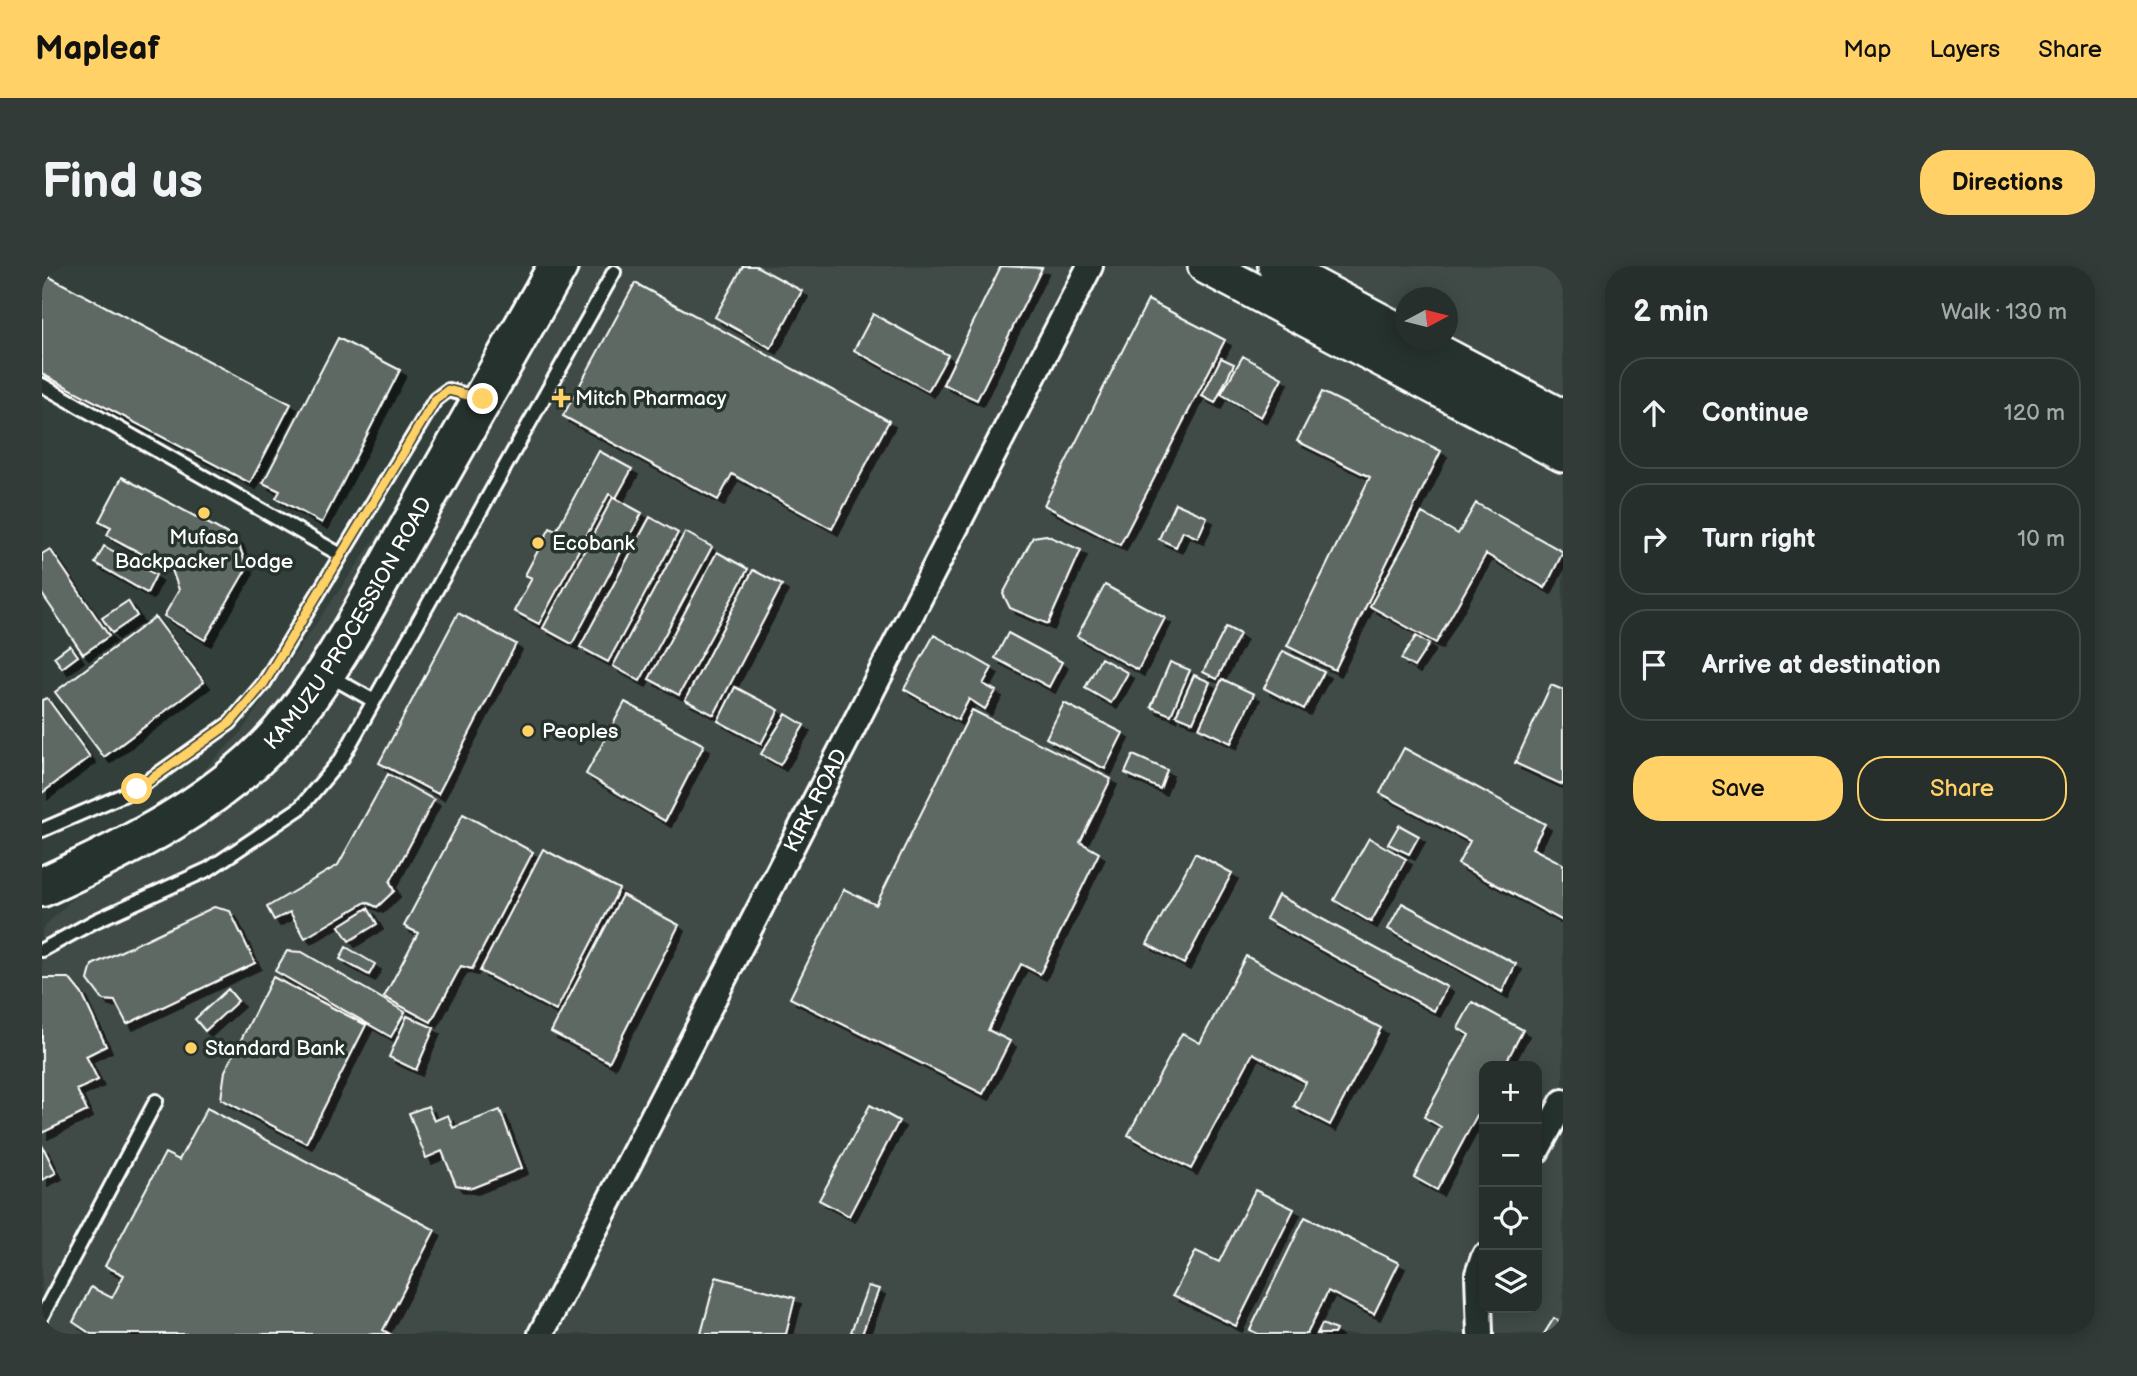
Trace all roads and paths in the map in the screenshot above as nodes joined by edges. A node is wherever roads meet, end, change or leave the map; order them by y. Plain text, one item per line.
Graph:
1 (558, 266) edge
2 (1090, 266) edge
3 (1206, 266) edge
4 (1276, 266) edge
5 (614, 272) dead end
6 (1395, 330) edge
7 (1434, 350) edge
8 (42, 385) edge
9 (483, 399) junction
10 (1563, 418) edge
11 (1563, 454) edge
12 (341, 555) junction
13 (325, 673) junction
14 (374, 701) junction
15 (42, 830) edge
16 (42, 887) edge
17 (42, 950) edge
18 (156, 1101) dead end
19 (1563, 1102) edge
20 (1542, 1141) edge
21 (1479, 1271) edge
22 (1479, 1304) edge
23 (1479, 1313) edge
24 (42, 1316) edge
25 (541, 1334) edge
26 (1480, 1334) edge

1 - 9 highway, KAMUZU PROCESSION ROAD
2 - 25 street, KIRK ROAD
3 - 11 main road
4 - 6 main road
5 - 14 lane
7 - 10 main road
8 - 12 lane
9 - 12 lane
9 - 13 highway, KAMUZU PROCESSION ROAD
12 - 15 lane
13 - 14 lane
13 - 16 highway, KAMUZU PROCESSION ROAD
14 - 17 lane
18 - 24 lane
19 - 20 street
21 - 22 street
23 - 26 street

